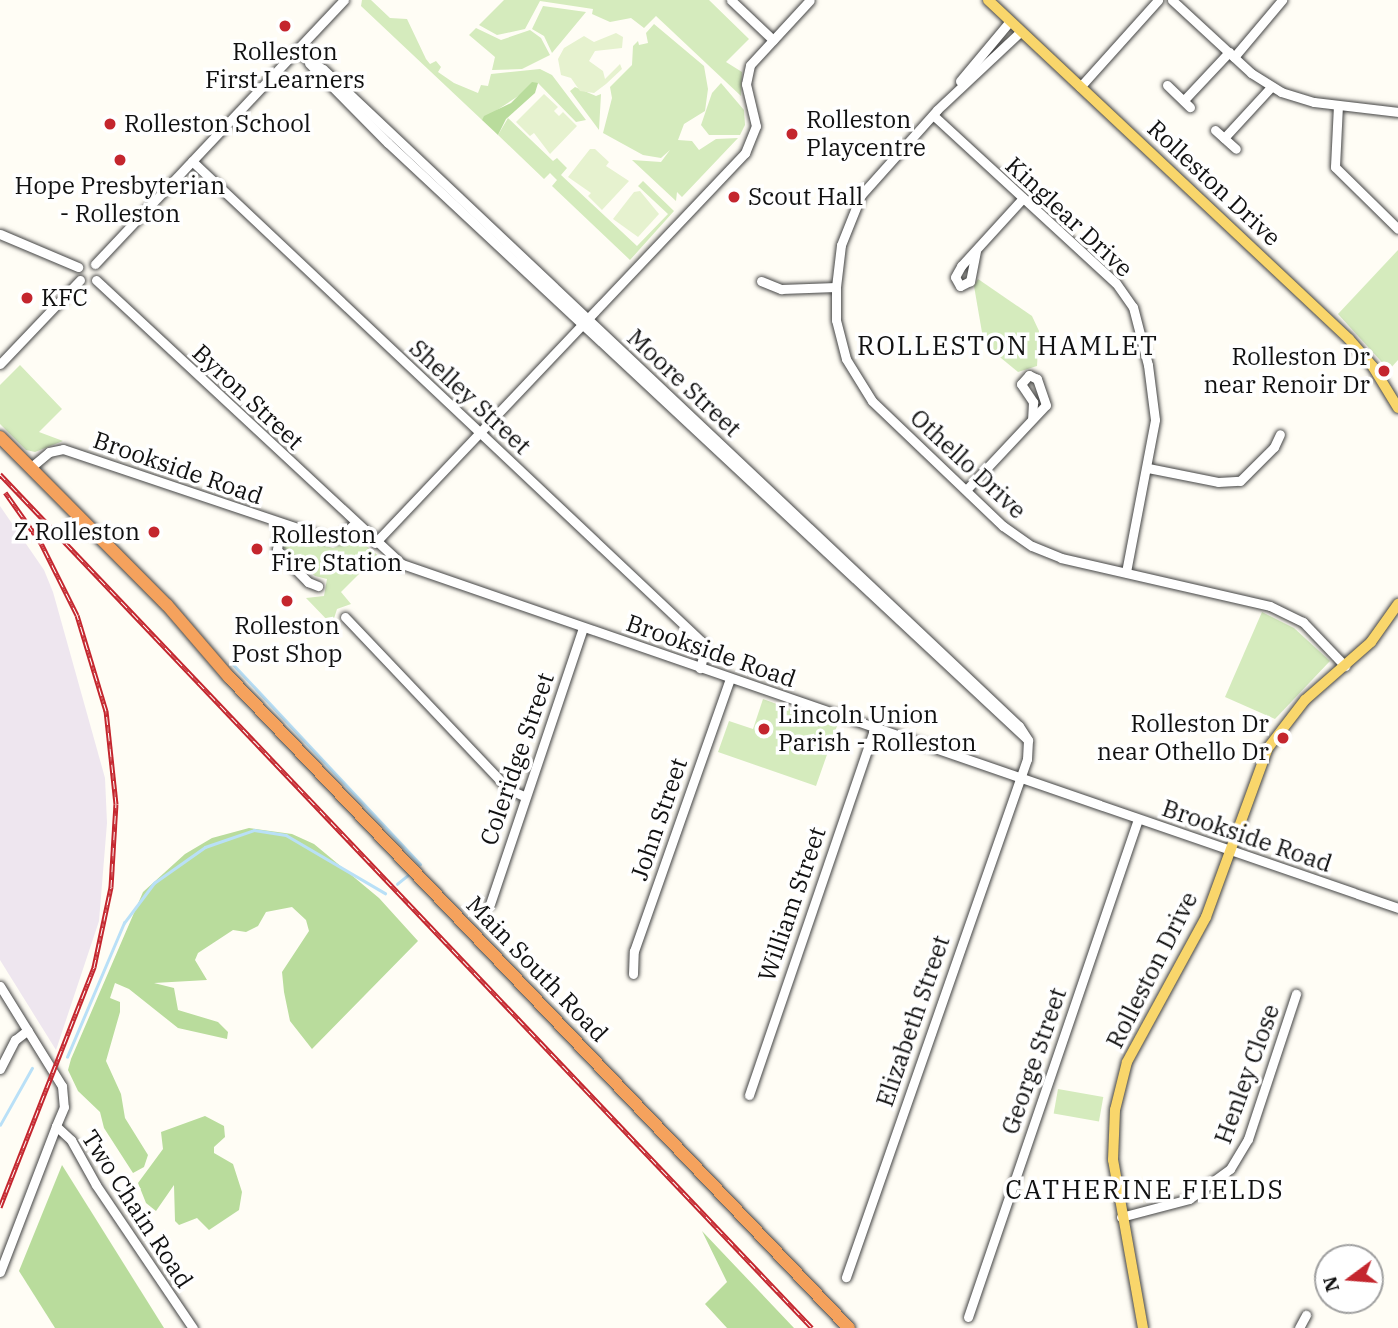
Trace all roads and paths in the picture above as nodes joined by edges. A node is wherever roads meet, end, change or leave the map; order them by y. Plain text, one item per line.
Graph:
1 (344, 0) edge
2 (731, 0) edge
3 (810, 0) edge
4 (988, 0) edge
5 (1158, 0) edge
6 (1172, 0) edge
7 (1282, 0) edge
8 (1010, 21) junction
9 (1021, 31) junction
10 (773, 40) junction
11 (296, 51) junction
12 (1231, 54) junction
13 (1167, 85) dead end
14 (1080, 87) junction
15 (1271, 87) junction
16 (1338, 105) junction
17 (935, 112) junction
18 (1398, 112) edge
19 (1215, 130) dead end
20 (1224, 138) junction
21 (1236, 149) dead end
22 (191, 161) junction
23 (1023, 198) junction
24 (1398, 229) edge
25 (0, 234) edge
26 (976, 251) dead end
27 (94, 264) junction
28 (78, 267) junction
29 (96, 279) junction
30 (80, 280) junction
31 (761, 281) dead end
32 (835, 287) junction
33 (584, 321) junction
34 (0, 364) edge
35 (1398, 408) edge
36 (1032, 419) dead end
37 (480, 432) junction
38 (1280, 434) dead end
39 (0, 437) edge
40 (30, 468) junction
41 (1148, 468) junction
42 (967, 489) junction
43 (281, 524) junction
44 (354, 524) junction
45 (375, 543) junction
46 (1126, 572) junction
47 (318, 586) dead end
48 (1398, 604) edge
49 (345, 617) dead end
50 (583, 627) junction
51 (1345, 666) junction
52 (700, 668) junction
53 (730, 678) junction
54 (875, 728) junction
55 (1019, 778) junction
56 (524, 796) junction
57 (1138, 819) junction
58 (1229, 850) junction
59 (490, 904) dead end
60 (1398, 908) edge
61 (633, 974) dead end
62 (0, 986) edge
63 (1296, 994) dead end
64 (28, 1030) junction
65 (0, 1069) edge
66 (748, 1094) dead end
67 (56, 1126) junction
68 (1121, 1217) junction
69 (0, 1272) edge
70 (846, 1277) dead end
71 (1306, 1315) dead end
72 (968, 1317) dead end
73 (192, 1328) edge
74 (849, 1328) edge
75 (1143, 1328) edge
76 (1299, 1328) edge

1 - 11 street
2 - 10 street
3 - 10 street
4 - 8 main road, Rolleston Drive
5 - 14 street
6 - 12 street
7 - 12 street
8 - 9 main road, Rolleston Drive
8 - 17 street, Othello Drive
9 - 14 main road, Rolleston Drive
9 - 17 street, Othello Drive
10 - 33 street
11 - 22 street
11 - 33 street, Moore Street
12 - 13 street
12 - 15 street
14 - 35 main road, Rolleston Drive
15 - 16 street
15 - 20 street
16 - 18 street
16 - 24 street
17 - 23 street, Kinglear Drive
17 - 32 street, Othello Drive
19 - 20 street
20 - 21 street
22 - 27 street
22 - 37 street, Shelley Street
23 - 26 street
23 - 41 street, Kinglear Drive
25 - 28 street
27 - 28 street
27 - 29 street
28 - 30 street
29 - 30 street
29 - 44 street, Byron Street
30 - 34 street
31 - 32 street
32 - 42 street, Othello Drive
33 - 37 street
33 - 55 street, Moore Street
36 - 42 street
37 - 45 street
37 - 52 street, Shelley Street
38 - 41 street
39 - 40 highway, Main South Road
40 - 43 street, Brookside Road
40 - 74 highway, Main South Road
41 - 46 street, Kinglear Drive
42 - 46 street, Othello Drive
43 - 44 street, Brookside Road
43 - 47 street
44 - 45 street, Byron Street
45 - 50 street, Brookside Road
46 - 51 street, Othello Drive
48 - 51 main road, Rolleston Drive
49 - 56 street
50 - 52 street, Brookside Road
50 - 56 street, Coleridge Street
51 - 58 main road, Rolleston Drive
52 - 53 street, Brookside Road
53 - 54 street, Brookside Road
53 - 61 street, John Street
54 - 55 street, Brookside Road
54 - 66 street, William Street
55 - 57 street, Brookside Road
55 - 70 street, Elizabeth Street
56 - 59 street, Coleridge Street
57 - 58 street, Brookside Road
57 - 72 street, George Street
58 - 60 street, Brookside Road
58 - 68 main road, Rolleston Drive
62 - 64 street, Two Chain Road
63 - 68 street, Henley Close
64 - 65 street
64 - 67 street, Two Chain Road
67 - 69 street
67 - 73 street, Two Chain Road
68 - 75 main road, Rolleston Drive
71 - 76 street

